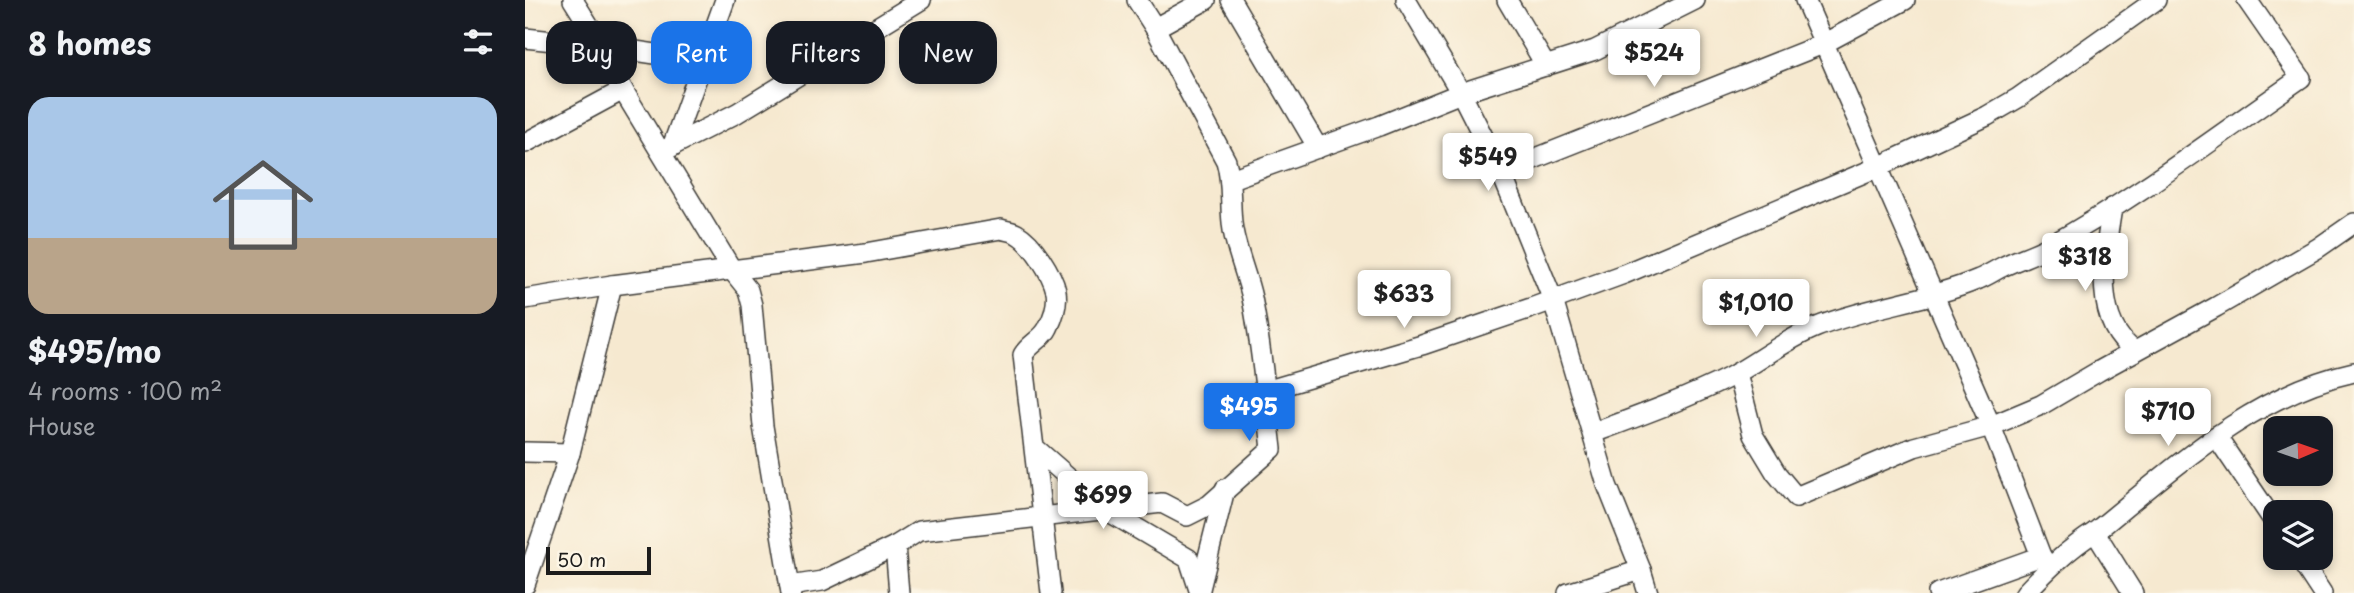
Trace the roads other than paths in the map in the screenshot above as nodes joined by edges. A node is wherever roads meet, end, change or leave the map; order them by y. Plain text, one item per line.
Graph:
1 (573, 0) edge
2 (726, 0) edge
3 (922, 0) edge
4 (1137, 0) edge
5 (1206, 0) edge
6 (1231, 0) edge
7 (1406, 0) edge
8 (1507, 0) edge
9 (1695, 0) edge
10 (1805, 0) edge
11 (1905, 0) edge
12 (2156, 0) edge
13 (2246, 0) edge
14 (1661, 7) edge
15 (586, 21) edge
16 (718, 21) edge
17 (1155, 28) junction
18 (525, 38) edge
19 (546, 40) edge
20 (1823, 44) junction
21 (1546, 66) junction
22 (620, 84) edge
23 (693, 84) edge
24 (623, 90) junction
25 (1461, 93) junction
26 (525, 143) edge
27 (1318, 148) junction
28 (667, 149) junction
29 (1878, 167) junction
30 (1501, 172) junction
31 (1231, 179) junction
32 (2112, 208) junction
33 (2354, 223) edge
34 (732, 270) junction
35 (612, 285) junction
36 (1933, 294) junction
37 (525, 299) edge
38 (1553, 300) junction
39 (2134, 351) junction
40 (2354, 372) edge
41 (1737, 373) junction
42 (1265, 391) junction
43 (1991, 426) junction
44 (1593, 433) junction
45 (2216, 436) junction
46 (1035, 448) junction
47 (525, 452) edge
48 (570, 453) junction
49 (1225, 488) junction
50 (2263, 505) edge
51 (1107, 510) junction
52 (1042, 517) junction
53 (2095, 532) junction
54 (895, 546) junction
55 (2045, 562) junction
56 (1641, 570) junction
57 (2307, 570) edge
58 (525, 584) edge
59 (790, 589) edge
60 (899, 593) edge
61 (1051, 593) edge
62 (1200, 593) edge
63 (1568, 593) edge
64 (1649, 593) edge
65 (1938, 593) edge
66 (2025, 593) edge
67 (2133, 593) edge
68 (2322, 593) edge

1 - 15 street
2 - 16 street
3 - 28 street
4 - 17 street
5 - 17 street
6 - 27 street
7 - 25 street
8 - 21 street
9 - 14 street
10 - 20 street
11 - 20 street
12 - 29 street
13 - 32 street
14 - 21 street
17 - 31 street
18 - 19 street
20 - 29 street
20 - 30 street
21 - 25 street
22 - 24 street
23 - 28 street
24 - 26 street
24 - 28 street
25 - 27 street
25 - 30 street
27 - 31 street
28 - 34 street
29 - 36 street
29 - 38 street
30 - 38 street
31 - 42 street
32 - 36 street
32 - 39 street
33 - 39 street
34 - 35 street
34 - 46 street
34 - 59 street
35 - 37 street
35 - 48 street
36 - 41 street
36 - 43 street
38 - 42 street
38 - 44 street
39 - 43 street
40 - 45 street
41 - 43 street
41 - 44 street
42 - 49 street
43 - 55 street
44 - 56 street
45 - 50 street
45 - 53 street
46 - 51 street
46 - 52 street
47 - 48 street
48 - 58 street
49 - 51 street
49 - 62 street
51 - 52 street
51 - 62 street
52 - 54 street
52 - 61 street
53 - 55 street
53 - 67 street
54 - 59 street
54 - 60 street
55 - 65 street
55 - 66 street
56 - 63 street
56 - 64 street
57 - 68 street

